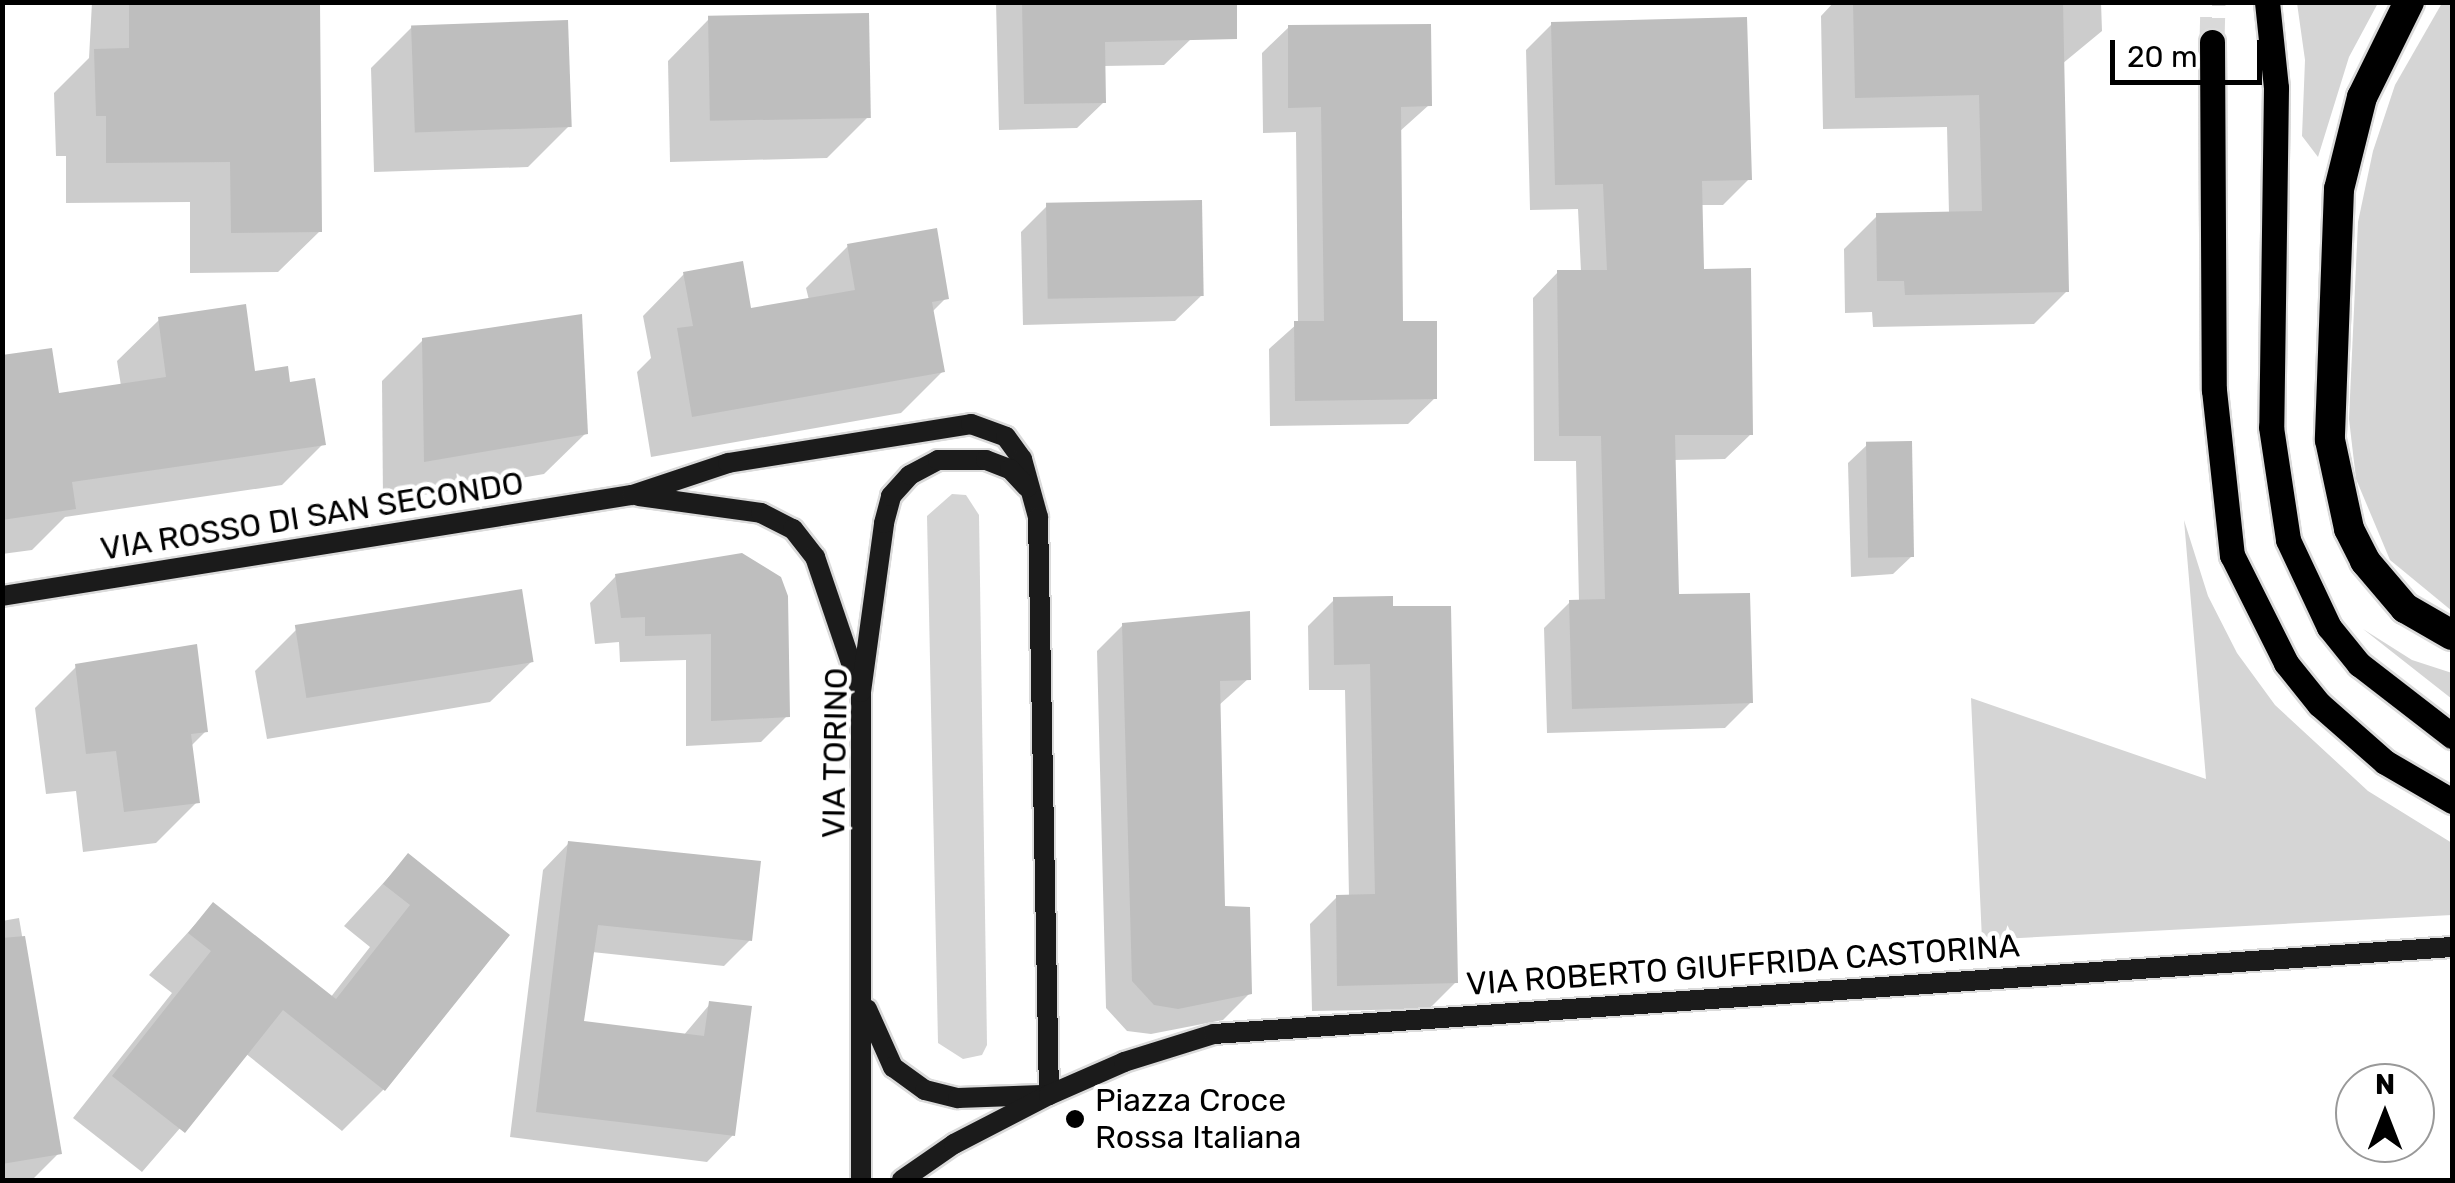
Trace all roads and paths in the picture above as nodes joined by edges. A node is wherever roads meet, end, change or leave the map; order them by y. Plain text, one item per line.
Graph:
1 (2266, 2) edge
2 (2410, 2) edge
3 (2212, 42) tunnel mouth
4 (1032, 492) junction
5 (632, 495) junction
6 (2, 596) edge
7 (2452, 636) edge
8 (862, 692) junction
9 (2452, 736) edge
10 (2452, 801) edge
11 (2452, 948) edge
12 (865, 1004) junction
13 (1049, 1095) junction
14 (861, 1180) edge
15 (902, 1180) edge

1 - 9 main road
2 - 7 highway
3 - 10 main road
4 - 5 main road
4 - 8 main road, VIA TORINO
4 - 13 main road
5 - 6 main road, VIA ROSSO DI SAN SECONDO
5 - 8 main road
8 - 12 main road, VIA TORINO
11 - 13 main road, VIA ROBERTO GIUFFRIDA CASTORINA
12 - 13 main road
12 - 14 main road, VIA TORINO
13 - 15 main road, VIA ROBERTO GIUFFRIDA CASTORINA

